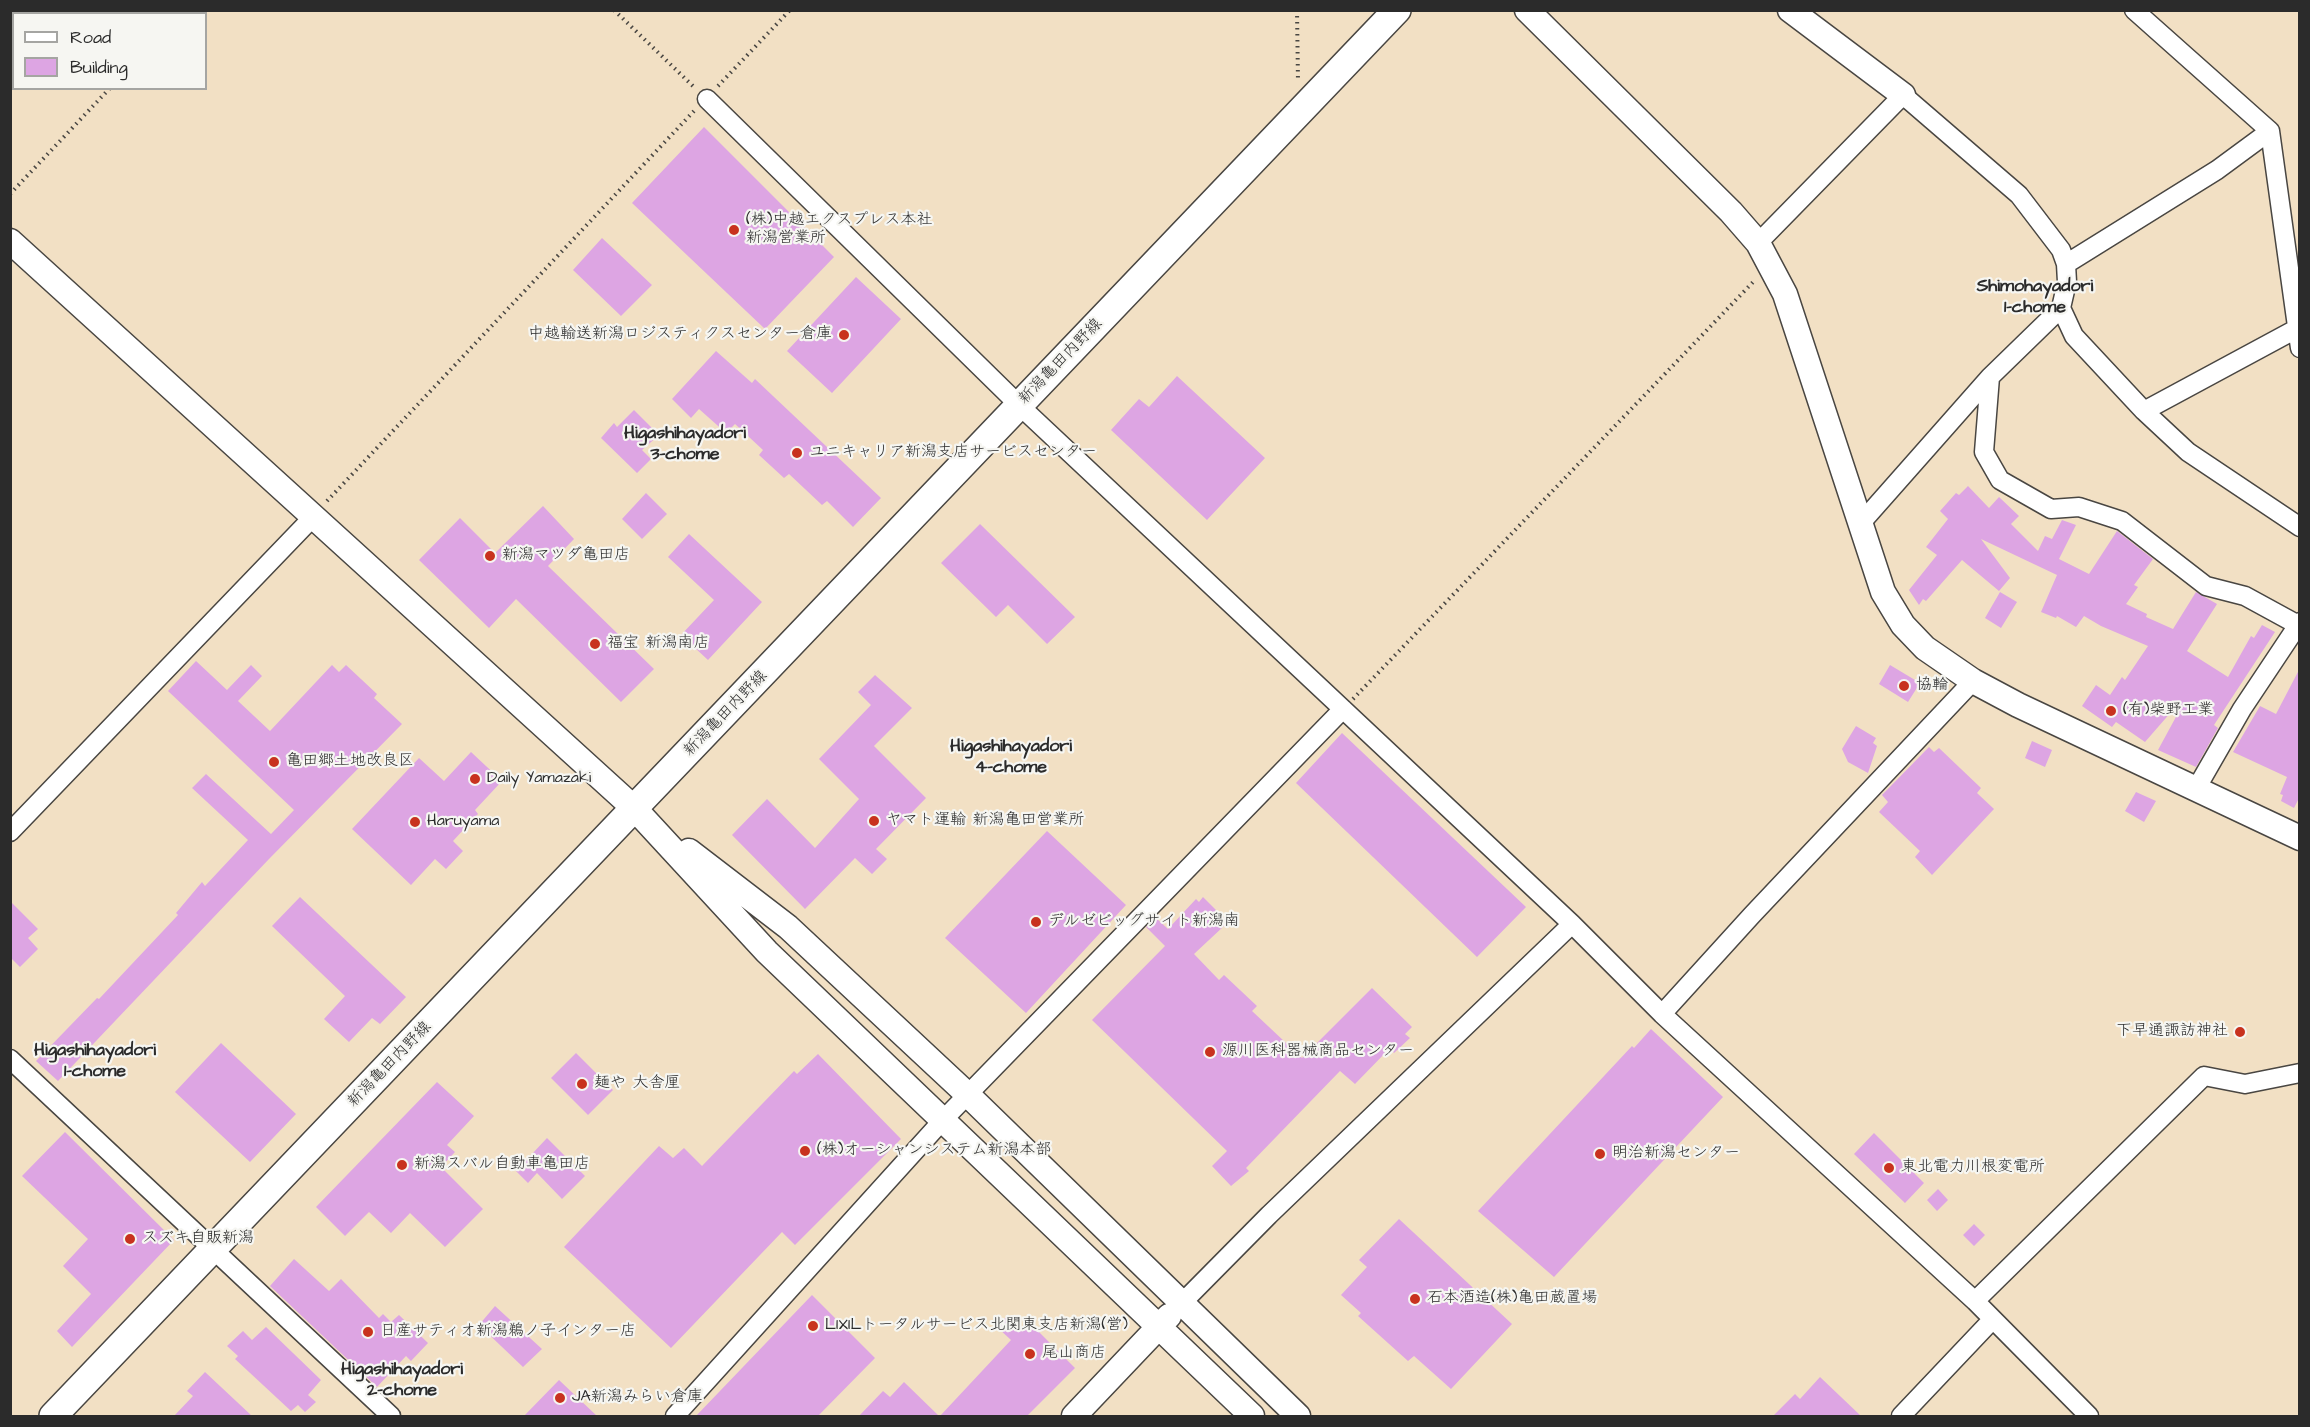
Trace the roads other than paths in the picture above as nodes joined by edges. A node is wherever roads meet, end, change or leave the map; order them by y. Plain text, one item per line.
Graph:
1 (1397, 10) edge
2 (1527, 10) edge
3 (1790, 10) edge
4 (2134, 10) edge
5 (1904, 94) junction
6 (706, 99) road end
7 (2270, 130) junction
8 (10, 240) edge
9 (1758, 243) junction
10 (2066, 264) junction
11 (2061, 308) junction
12 (2298, 328) edge
13 (2300, 348) edge
14 (1990, 377) junction
15 (1020, 406) junction
16 (2144, 411) junction
17 (314, 516) junction
18 (1861, 524) junction
19 (2300, 527) edge
20 (2299, 625) edge
21 (1973, 681) junction
22 (1343, 709) junction
23 (2196, 789) junction
24 (635, 809) junction
25 (10, 832) edge
26 (2300, 838) edge
27 (1572, 924) junction
28 (1662, 1014) junction
29 (10, 1059) edge
30 (2300, 1073) edge
31 (967, 1094) junction
32 (942, 1120) junction
33 (214, 1249) junction
34 (1975, 1301) junction
35 (1181, 1304) junction
36 (1992, 1320) junction
37 (1157, 1327) junction
38 (53, 1416) edge
39 (391, 1416) edge
40 (675, 1416) edge
41 (1074, 1416) edge
42 (1252, 1416) edge
43 (1298, 1416) edge
44 (1901, 1416) edge
45 (2089, 1416) edge

1 - 15 main road, 新潟亀田内野線
2 - 9 street
3 - 5 street
4 - 7 street
5 - 9 street
5 - 10 street
6 - 15 street
7 - 10 street
7 - 12 street
8 - 17 street
9 - 18 street
10 - 11 street
11 - 14 street
11 - 16 street
12 - 13 street
12 - 16 street
14 - 18 street
14 - 20 street
15 - 22 street
15 - 24 main road, 新潟亀田内野線
16 - 19 street
17 - 24 street
17 - 25 street
18 - 21 street
20 - 23 street
21 - 23 street
21 - 28 street
22 - 27 street
22 - 31 street
23 - 26 street
24 - 31 street
24 - 32 street
24 - 33 main road, 新潟亀田内野線
27 - 28 street
27 - 35 street
28 - 34 street
29 - 33 street
30 - 34 street
31 - 32 street
31 - 35 street
32 - 37 street
32 - 40 street
33 - 38 main road, 新潟亀田内野線
33 - 39 street
34 - 36 street
35 - 37 street
35 - 43 street
36 - 44 street
36 - 45 street
37 - 41 street
37 - 42 street

